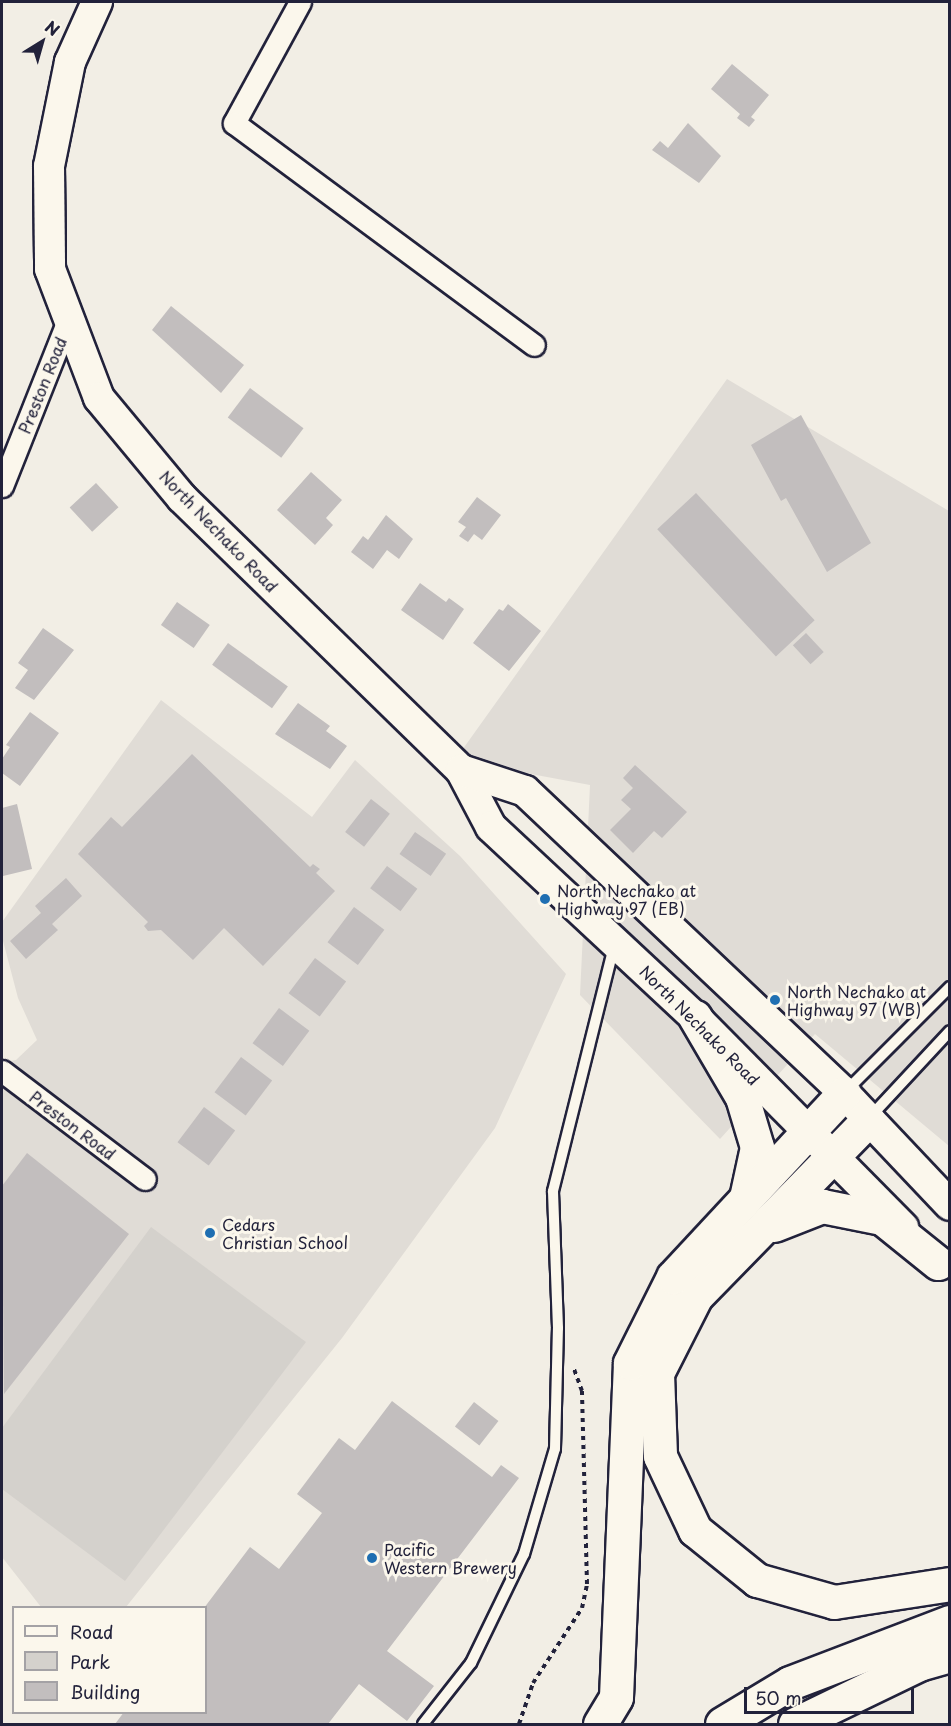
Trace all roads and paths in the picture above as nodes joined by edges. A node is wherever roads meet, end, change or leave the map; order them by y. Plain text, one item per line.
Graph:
1 (97, 2) edge
2 (300, 2) edge
3 (69, 318) junction
4 (534, 345) dead end
5 (2, 486) edge
6 (461, 770) junction
7 (615, 943) junction
8 (950, 987) edge
9 (695, 1017) junction
10 (950, 1031) edge
11 (2, 1071) edge
12 (844, 1093) junction
13 (868, 1120) junction
14 (805, 1132) junction
15 (831, 1157) junction
16 (145, 1179) dead end
17 (746, 1200) junction
18 (950, 1205) edge
19 (764, 1229) junction
20 (944, 1268) edge
21 (558, 1328) junction
22 (950, 1584) edge
23 (950, 1622) edge
24 (950, 1655) edge
25 (423, 1725) edge
26 (519, 1725) edge
27 (600, 1725) edge
28 (722, 1725) edge
29 (795, 1725) edge

1 - 3 main road, North Nechako Road
2 - 4 street
3 - 5 street, Preston Road
3 - 6 main road, North Nechako Road
6 - 7 main road, North Nechako Road
6 - 12 main road, North Nechako Road
7 - 9 main road, North Nechako Road
7 - 21 lane
8 - 12 lane
9 - 14 main road, North Nechako Road
9 - 17 highway
10 - 13 lane
11 - 16 street, Preston Road
12 - 13 main road, North Nechako Road
12 - 14 highway
13 - 15 highway
13 - 18 main road, North Nechako Road
14 - 15 main road, North Nechako Road
14 - 17 highway
15 - 19 highway
15 - 20 main road, North Nechako Road
17 - 27 highway
19 - 20 highway
19 - 22 highway
21 - 25 lane
21 - 26 path
23 - 28 highway
24 - 29 highway

